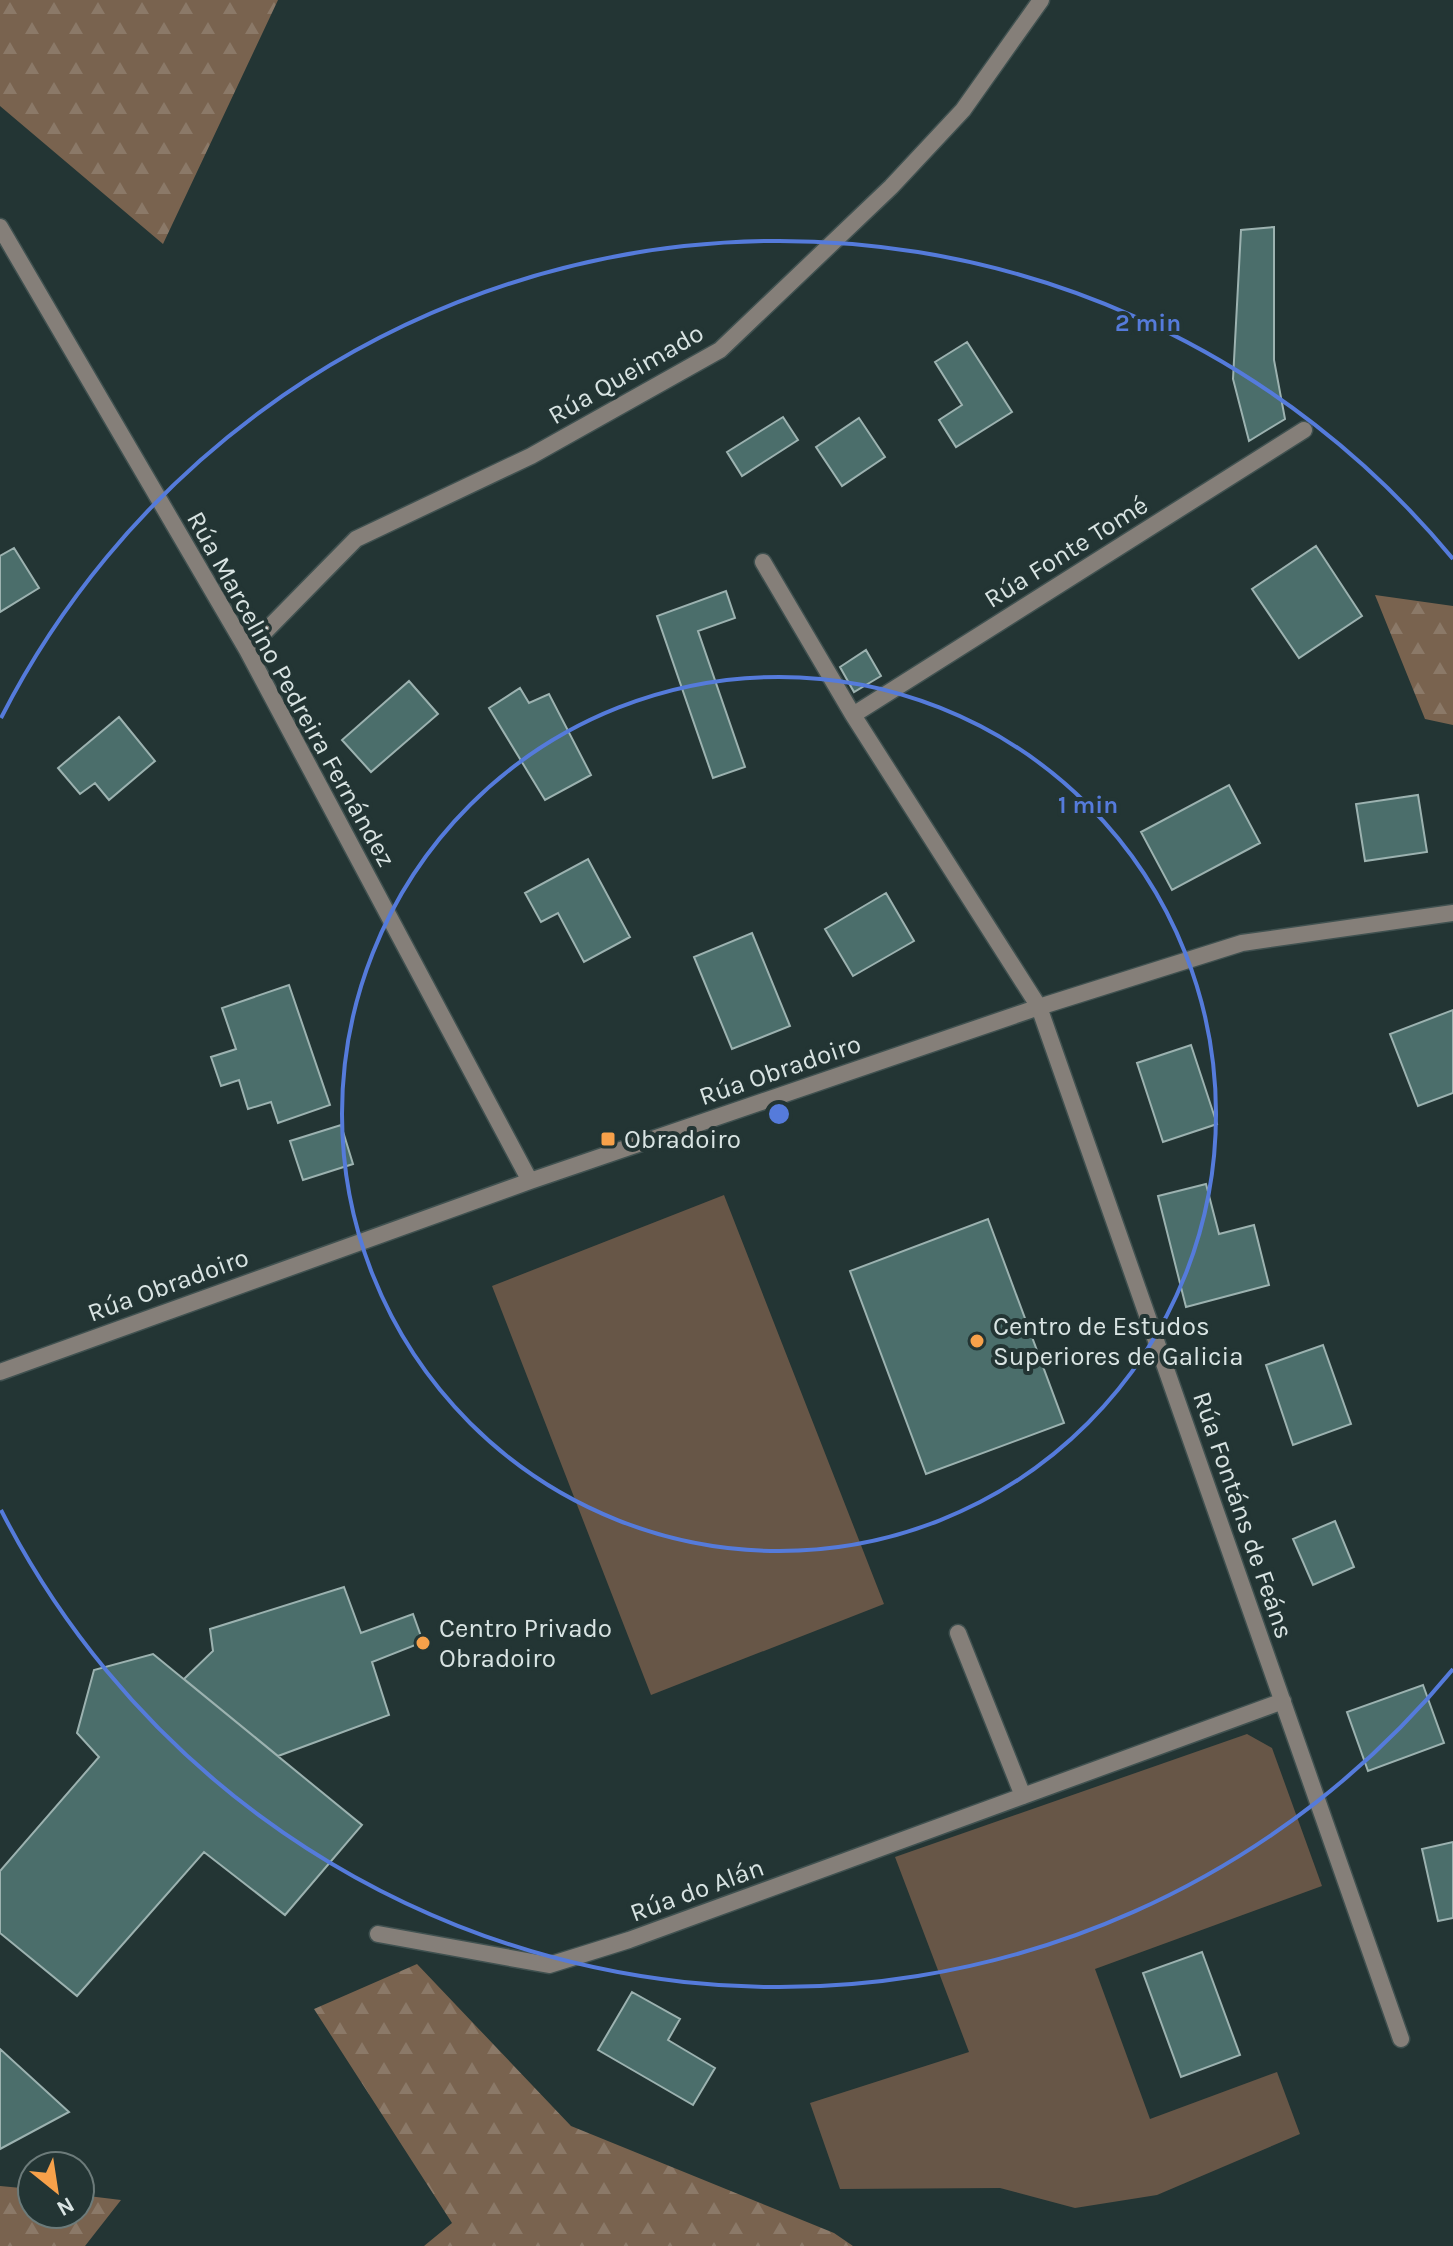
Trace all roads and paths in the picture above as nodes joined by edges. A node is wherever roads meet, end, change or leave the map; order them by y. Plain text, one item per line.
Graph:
1 (1041, 0) edge
2 (0, 227) edge
3 (1304, 430) dead end
4 (763, 562) dead end
5 (247, 650) junction
6 (853, 715) junction
7 (1453, 913) edge
8 (1039, 1007) junction
9 (530, 1181) junction
10 (0, 1372) edge
11 (958, 1633) dead end
12 (1283, 1701) junction
13 (1023, 1796) junction
14 (378, 1934) dead end
15 (1401, 2039) dead end

1 - 5 street, Rúa Queimado
2 - 5 street, Rúa Marcelino Pedreira Fernández
3 - 6 street, Rúa Fonte Tomé
4 - 6 street
5 - 9 street, Rúa Marcelino Pedreira Fernández
6 - 8 street
7 - 8 street, Rúa Obradoiro
8 - 9 street, Rúa Obradoiro
8 - 12 street, Rúa Fontáns de Feáns
9 - 10 street, Rúa Obradoiro
11 - 13 street
12 - 13 street, Rúa do Alán
12 - 15 street, Rúa Fontáns de Feáns
13 - 14 street, Rúa do Alán

